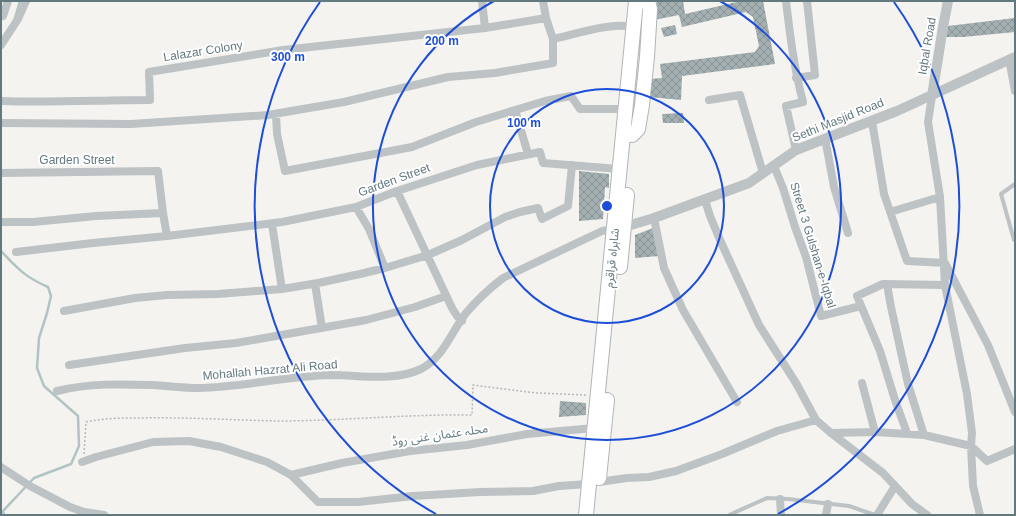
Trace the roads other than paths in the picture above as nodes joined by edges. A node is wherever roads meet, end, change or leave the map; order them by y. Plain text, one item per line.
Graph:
1 (8, 1) edge
2 (26, 1) edge
3 (482, 1) edge
4 (543, 1) edge
5 (636, 1) edge
6 (646, 1) edge
7 (786, 1) edge
8 (807, 1) edge
9 (948, 1) edge
10 (1, 13) edge
11 (546, 18) junction
12 (633, 27) junction
13 (485, 28) junction
14 (553, 39) junction
15 (1, 45) edge
16 (1012, 58) edge
17 (633, 69) junction
18 (796, 78) junction
19 (1015, 91) edge
20 (932, 96) junction
21 (709, 100) dead end
22 (1, 102) edge
23 (625, 109) junction
24 (515, 110) junction
25 (276, 114) junction
26 (872, 121) junction
27 (1, 123) edge
28 (632, 135) junction
29 (825, 138) junction
30 (796, 150) junction
31 (528, 154) junction
32 (572, 165) junction
33 (774, 166) junction
34 (620, 169) junction
35 (1, 173) edge
36 (763, 173) junction
37 (1015, 184) edge
38 (397, 191) junction
39 (940, 197) junction
40 (705, 200) junction
41 (356, 206) junction
42 (890, 212) junction
43 (163, 213) junction
44 (654, 218) junction
45 (1, 222) edge
46 (272, 224) junction
47 (619, 228) junction
48 (848, 233) dead end
49 (167, 236) junction
50 (1015, 240) edge
51 (16, 252) dead end
52 (428, 255) junction
53 (944, 263) junction
54 (385, 268) junction
55 (315, 284) junction
56 (887, 284) junction
57 (945, 285) junction
58 (282, 289) junction
59 (446, 296) junction
60 (861, 306) junction
61 (64, 311) dead end
62 (462, 321) junction
63 (322, 328) junction
64 (69, 365) dead end
65 (862, 383) dead end
66 (57, 391) dead end
67 (737, 402) dead end
68 (1015, 412) edge
69 (816, 420) junction
70 (594, 428) junction
71 (875, 432) junction
72 (907, 433) junction
73 (831, 434) junction
74 (924, 435) junction
75 (971, 446) junction
76 (1015, 449) edge
77 (82, 462) road end
78 (1, 467) edge
79 (291, 475) junction
80 (594, 483) junction
81 (895, 486) junction
82 (780, 499) junction
83 (828, 504) junction
84 (104, 515) edge
85 (586, 515) edge
86 (596, 515) edge
87 (729, 515) edge
88 (781, 515) edge
89 (826, 515) edge
90 (876, 515) edge
91 (927, 515) edge
92 (980, 515) edge

1 - 10 street
2 - 15 street
3 - 13 street
4 - 11 street
5 - 12 highway, شاہراہ قراقرم
6 - 17 highway, شاہراہ قراقرم
6 - 28 highway
7 - 18 street
8 - 18 street
9 - 20 street, Iqbal Road
11 - 13 street, Lalazar Colony
11 - 14 street
12 - 14 street
12 - 17 highway, شاہراہ قراقرم
13 - 22 street, Lalazar Colony
14 - 25 street
16 - 19 street
16 - 20 street, Sethi Masjid Road
17 - 23 highway, شاہراہ قراقرم
17 - 28 highway, شاہراہ قراقرم
18 - 30 street
20 - 26 street, Sethi Masjid Road
20 - 39 street
21 - 36 street
23 - 24 street
23 - 34 highway, شاہراہ قراقرم
24 - 25 street
24 - 31 street
25 - 27 street
26 - 29 street, Sethi Masjid Road
26 - 42 street
28 - 47 highway, شاہراہ قراقرم
29 - 30 street, Sethi Masjid Road
29 - 48 street
30 - 33 street, Sethi Masjid Road
31 - 32 street
31 - 38 street, Garden Street
32 - 34 street
32 - 52 street
33 - 36 street, Sethi Masjid Road
33 - 60 street, Street 3 Gulshan-e-Iqbal
34 - 47 highway, شاہراہ قراقرم
35 - 43 street, Garden Street
36 - 40 street, Sethi Masjid Road
37 - 50 lane
38 - 41 street, Garden Street
38 - 52 street
39 - 42 street
39 - 53 street
40 - 44 street, Sethi Masjid Road
40 - 69 street
41 - 46 street, Garden Street
41 - 54 street
42 - 53 street
43 - 45 street
43 - 49 street, Garden Street
44 - 47 street, Sethi Masjid Road
44 - 67 street
46 - 49 street, Garden Street
46 - 58 street
47 - 62 street, Mohallah Hazrat Ali Road
47 - 70 highway, شاہراہ قراقرم
47 - 80 highway, شاہراہ قراقرم
49 - 51 street, Garden Street
52 - 54 street
52 - 59 street
53 - 57 street
53 - 68 street
54 - 55 street
55 - 58 street
55 - 63 street
56 - 57 street
56 - 60 street
56 - 74 street
57 - 75 street
58 - 61 street
59 - 62 street
59 - 63 street
60 - 72 street
62 - 66 street, Mohallah Hazrat Ali Road
63 - 64 street
65 - 71 street
69 - 73 street
69 - 80 street
70 - 79 street, محلہ عثمان غنی روڈ
70 - 80 highway, شاہراہ قراقرم
71 - 72 street
71 - 73 street
72 - 74 street
73 - 81 street
74 - 75 street
75 - 76 street
75 - 92 street
77 - 79 street
78 - 84 street
79 - 80 street
80 - 85 highway, شاہراہ قراقرم
80 - 86 highway, شاہراہ قراقرم
81 - 90 street
81 - 91 street
82 - 83 lane
82 - 87 lane
82 - 88 street
83 - 89 street
83 - 90 lane

